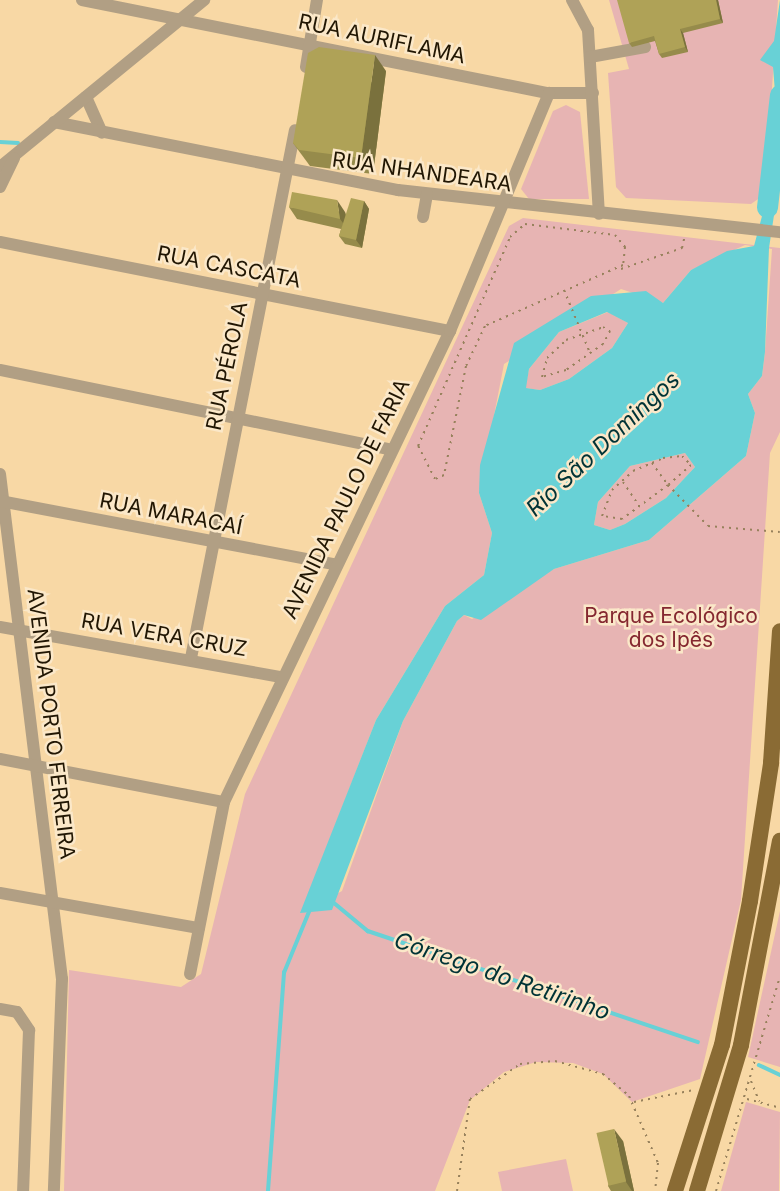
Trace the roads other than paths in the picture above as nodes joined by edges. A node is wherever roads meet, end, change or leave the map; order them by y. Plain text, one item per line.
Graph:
1 (82, 0) edge
2 (204, 0) edge
3 (317, 0) edge
4 (572, 0) edge
5 (181, 19) junction
6 (310, 43) junction
7 (645, 47) dead end
8 (590, 57) junction
9 (303, 82) edge
10 (549, 93) junction
11 (593, 93) junction
12 (86, 97) junction
13 (299, 108) edge
14 (54, 122) junction
15 (102, 133) junction
16 (16, 155) junction
17 (0, 167) edge
18 (288, 172) junction
19 (0, 187) edge
20 (427, 194) junction
21 (508, 204) junction
22 (599, 214) junction
23 (424, 217) dead end
24 (778, 232) edge
25 (0, 243) edge
26 (262, 293) junction
27 (450, 331) junction
28 (0, 370) edge
29 (236, 417) junction
30 (390, 449) junction
31 (0, 474) edge
32 (1, 501) edge
33 (210, 541) junction
34 (335, 564) junction
35 (0, 626) edge
36 (20, 630) junction
37 (780, 631) edge
38 (191, 658) junction
39 (280, 677) junction
40 (0, 758) edge
41 (38, 765) junction
42 (224, 802) junction
43 (780, 841) edge
44 (757, 856) junction
45 (778, 858) junction
46 (0, 892) edge
47 (750, 901) junction
48 (54, 903) junction
49 (772, 905) junction
50 (199, 928) junction
51 (190, 974) dead end
52 (0, 1009) edge
53 (687, 1155) junction
54 (708, 1161) junction
55 (23, 1191) edge
56 (54, 1191) edge
57 (675, 1191) edge
58 (697, 1191) edge

1 - 5 street, RUA AURIFLAMA
2 - 5 street
3 - 6 street
4 - 8 street
5 - 6 street, RUA AURIFLAMA
5 - 12 street
6 - 9 street
6 - 10 street, RUA AURIFLAMA
7 - 8 street
8 - 11 street
10 - 11 street, RUA AURIFLAMA
10 - 21 street, AVENIDA PAULO DE FARIA
11 - 22 street
12 - 14 street
12 - 15 street
13 - 18 street, RUA PÉROLA
14 - 15 street, RUA NHANDEARA
14 - 16 street
15 - 18 street, RUA NHANDEARA
16 - 17 street
16 - 19 street
18 - 20 street, RUA NHANDEARA
18 - 26 street, RUA PÉROLA
20 - 21 street, RUA NHANDEARA
20 - 23 street
21 - 22 street, RUA NHANDEARA
21 - 27 street, AVENIDA PAULO DE FARIA
22 - 24 street, RUA NHANDEARA
25 - 26 street, RUA CASCATA
26 - 27 street, RUA CASCATA
26 - 29 street, RUA PÉROLA
27 - 30 street, AVENIDA PAULO DE FARIA
28 - 29 street
29 - 30 street
29 - 33 street, RUA PÉROLA
30 - 34 street, AVENIDA PAULO DE FARIA
31 - 32 street, AVENIDA PORTO FERREIRA
32 - 33 street, RUA MARACAÍ
32 - 36 street, AVENIDA PORTO FERREIRA
33 - 34 street, RUA MARACAÍ
33 - 38 street, RUA PÉROLA
34 - 39 street, AVENIDA PAULO DE FARIA
35 - 36 street, RUA VERA CRUZ
36 - 38 street, RUA VERA CRUZ
36 - 41 street, AVENIDA PORTO FERREIRA
37 - 44 main road
38 - 39 street, RUA VERA CRUZ
39 - 42 street, AVENIDA PAULO DE FARIA
40 - 41 street
41 - 42 street
41 - 48 street, AVENIDA PORTO FERREIRA
42 - 50 street, AVENIDA PAULO DE FARIA
43 - 45 main road
44 - 45 main road
44 - 47 main road
45 - 49 main road
46 - 48 street
47 - 49 main road
47 - 53 main road
48 - 50 street
48 - 56 street, AVENIDA PORTO FERREIRA
49 - 54 main road
50 - 51 street, AVENIDA PAULO DE FARIA
52 - 55 street
53 - 54 main road
53 - 57 main road
54 - 58 main road

